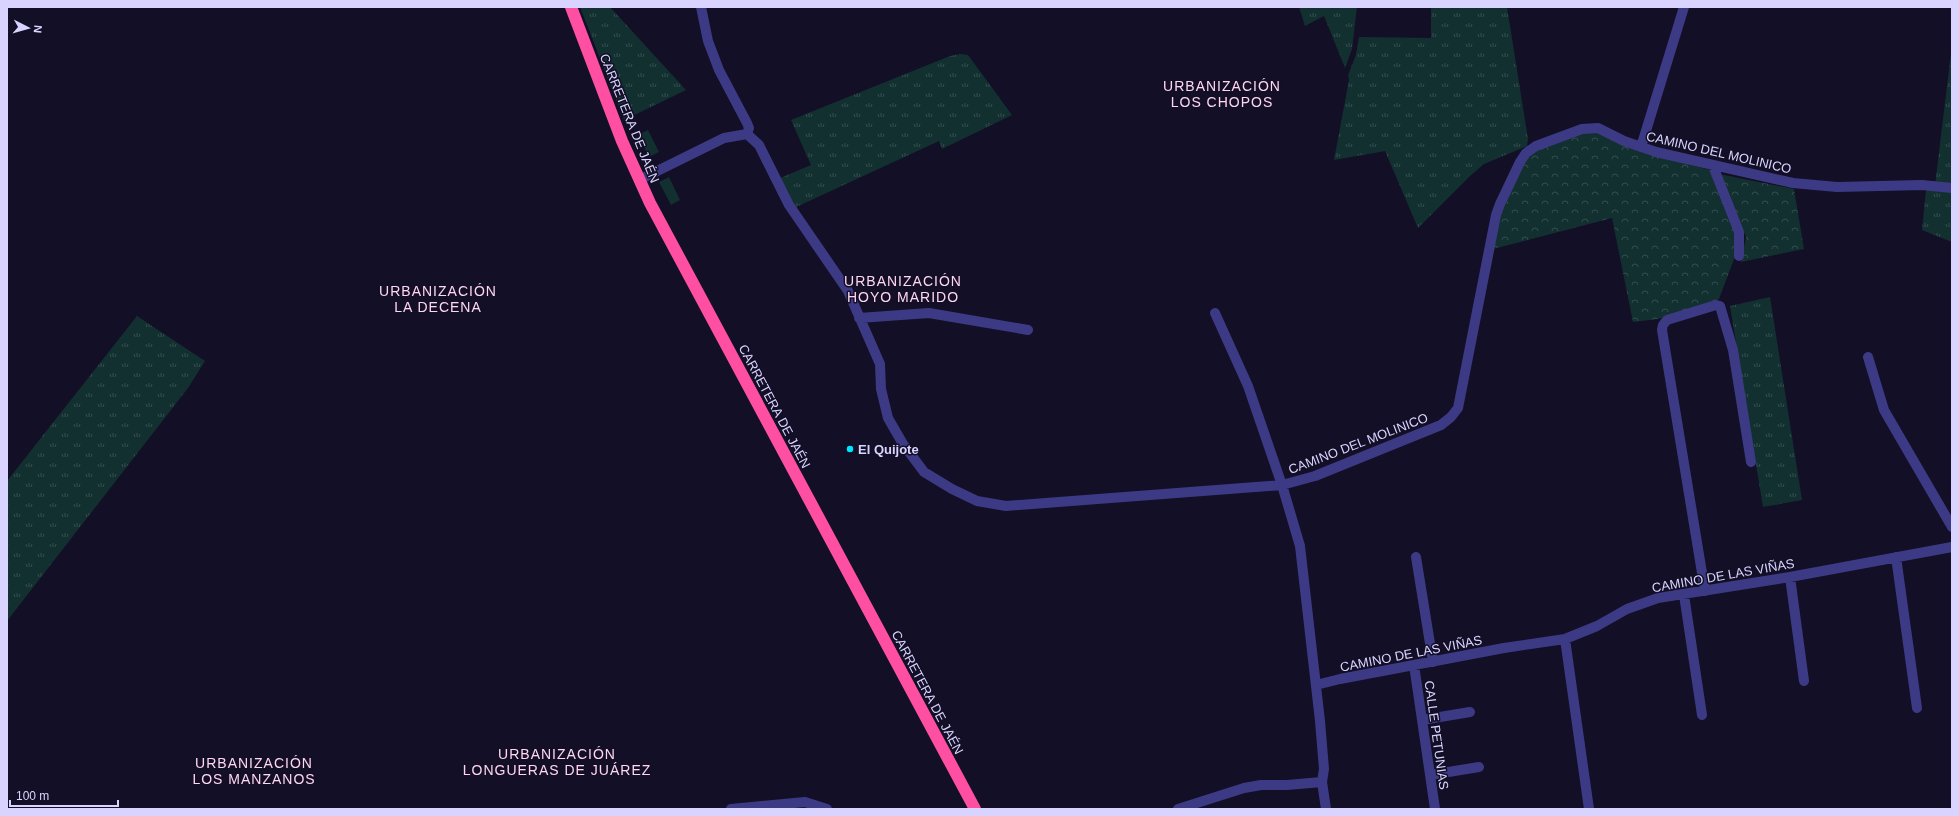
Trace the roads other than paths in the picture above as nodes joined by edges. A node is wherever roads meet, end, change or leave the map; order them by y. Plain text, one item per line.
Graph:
1 (571, 7) edge
2 (701, 7) edge
3 (1684, 7) edge
4 (748, 134) junction
5 (1641, 147) junction
6 (1713, 166) junction
7 (639, 180) junction
8 (1952, 188) edge
9 (1739, 256) dead end
10 (1215, 313) dead end
11 (859, 318) junction
12 (1028, 330) dead end
13 (1868, 357) dead end
14 (1751, 462) dead end
15 (1282, 486) junction
16 (1952, 527) edge
17 (1952, 547) edge
18 (1416, 557) dead end
19 (1896, 557) junction
20 (1790, 577) junction
21 (1705, 591) junction
22 (1684, 594) junction
23 (1565, 639) junction
24 (1433, 662) junction
25 (1414, 665) junction
26 (1804, 682) dead end
27 (1316, 685) junction
28 (1917, 708) dead end
29 (1470, 712) dead end
30 (1702, 715) dead end
31 (1422, 720) junction
32 (1479, 767) dead end
33 (1430, 775) junction
34 (1322, 782) junction
35 (731, 809) edge
36 (827, 809) edge
37 (975, 809) edge
38 (1178, 809) edge
39 (1326, 809) edge
40 (1435, 809) edge
41 (1589, 809) edge

1 - 7 highway, CARRETERA DE JAÉN
2 - 4 street
3 - 5 street
4 - 7 street
4 - 11 street, CAMINO DEL MOLINICO
5 - 6 street, CAMINO DEL MOLINICO
5 - 15 street, CAMINO DEL MOLINICO
6 - 8 street, CAMINO DEL MOLINICO
6 - 9 street
7 - 37 highway, CARRETERA DE JAÉN
10 - 15 street
11 - 12 street
11 - 15 street, CAMINO DEL MOLINICO
13 - 16 street
14 - 21 street
15 - 27 street
17 - 19 street, CAMINO DE LAS VIÑAS
18 - 24 street
19 - 20 street, CAMINO DE LAS VIÑAS
19 - 28 street
20 - 21 street, CAMINO DE LAS VIÑAS
20 - 26 street
21 - 22 street, CAMINO DE LAS VIÑAS
22 - 23 street, CAMINO DE LAS VIÑAS
22 - 30 street
23 - 24 street, CAMINO DE LAS VIÑAS
23 - 41 street
24 - 25 street, CAMINO DE LAS VIÑAS
25 - 27 street, CAMINO DE LAS VIÑAS
25 - 31 street, CALLE PETUNIAS
27 - 34 street
29 - 31 street
31 - 33 street, CALLE PETUNIAS
32 - 33 street
33 - 40 street, CALLE PETUNIAS
34 - 38 street
34 - 39 street
35 - 36 street

